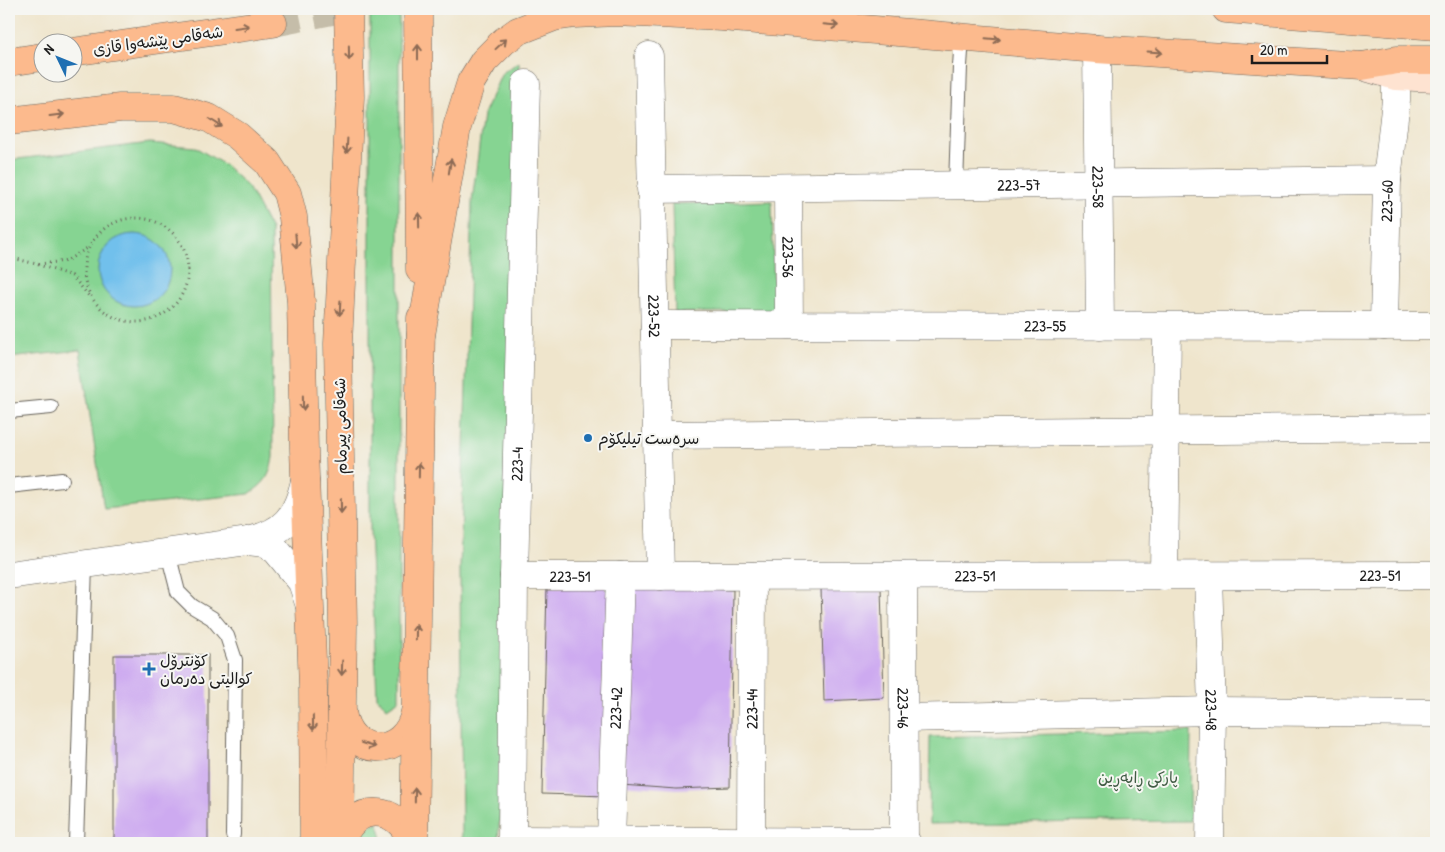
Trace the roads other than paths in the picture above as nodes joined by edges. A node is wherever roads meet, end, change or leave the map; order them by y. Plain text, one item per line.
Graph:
1 (348, 9) edge
2 (418, 9) edge
3 (1226, 9) edge
4 (273, 23) tunnel mouth
5 (1436, 26) edge
6 (962, 37) junction
7 (1097, 48) junction
8 (82, 51) edge
9 (649, 56) dead end
10 (32, 59) edge
11 (1436, 60) edge
12 (9, 62) edge
13 (1362, 66) junction
14 (1396, 76) junction
15 (1436, 78) edge
16 (526, 84) dead end
17 (9, 121) edge
18 (1386, 180) junction
19 (1098, 184) junction
20 (956, 186) junction
21 (788, 188) junction
22 (651, 189) junction
23 (655, 325) junction
24 (788, 325) junction
25 (1100, 326) junction
26 (1167, 326) junction
27 (1384, 326) junction
28 (1436, 326) edge
29 (421, 335) junction
30 (51, 407) dead end
31 (9, 411) edge
32 (1436, 428) edge
33 (1166, 430) junction
34 (657, 435) junction
35 (62, 480) dead end
36 (305, 481) junction
37 (9, 486) edge
38 (248, 541) junction
39 (168, 553) junction
40 (85, 565) junction
41 (9, 575) edge
42 (1436, 575) edge
43 (514, 576) junction
44 (620, 576) junction
45 (660, 576) junction
46 (752, 576) junction
47 (902, 576) junction
48 (1164, 576) junction
49 (1208, 576) junction
50 (309, 603) junction
51 (341, 708) junction
52 (415, 710) junction
53 (1212, 711) junction
54 (1436, 713) edge
55 (904, 718) junction
56 (233, 835) dead end
57 (611, 840) junction
58 (751, 841) junction
59 (512, 842) edge
60 (906, 842) edge
61 (76, 843) edge
62 (314, 843) edge
63 (340, 843) edge
64 (413, 843) edge
65 (1210, 843) edge

1 -> 51 highway, شەقامی پیرمام
29 -> 2 highway
3 - 5 highway
8 -> 4 highway, شەقامی پێشەوا قازی
6 -> 7 highway
6 - 20 lane
29 -> 6 highway
7 -> 13 highway
7 - 19 street, 223-58
9 - 22 street, 223-52
10 - 12 highway
11 - 13 highway
13 - 14 street
14 - 15 street
14 - 18 street, 223-60
16 - 43 street, 223-4
17 -> 36 highway
18 - 19 street, 223-57
18 - 27 street, 223-60
19 - 20 street, 223-57
19 - 25 street, 223-58
20 - 21 street, 223-57
21 - 22 street, 223-57
21 - 24 street, 223-56
22 - 23 street, 223-52
23 - 24 street, 223-55
23 - 34 street, 223-52
24 - 25 street, 223-55
25 - 26 street, 223-55
26 - 27 street, 223-55
26 - 33 street
27 - 28 street, 223-55
52 -> 29 highway
30 - 31 lane
32 - 33 street
33 - 34 street
33 - 48 street
34 - 45 street, 223-52
35 - 37 lane
36 - 38 street
36 - 50 highway
38 - 39 street
38 - 50 street
39 - 40 street
39 - 56 lane
40 - 41 street
40 - 61 lane
42 - 49 street, 223-51
43 - 44 street, 223-51
43 - 59 street, 223-4
44 - 45 street, 223-51
44 - 57 street, 223-42
45 - 46 street, 223-51
46 - 47 street, 223-51
46 - 58 street, 223-44
47 - 48 street, 223-51
47 - 55 street, 223-46
48 - 49 street, 223-51
49 - 53 street, 223-48
50 -> 62 highway
51 -> 52 highway
51 - 63 highway, شەقامی پیرمام
64 -> 52 highway
53 - 54 street
53 - 55 street
53 - 65 street, 223-48
55 - 60 street, 223-46
57 - 58 street
57 - 59 street
58 - 60 street
63 - 64 highway

